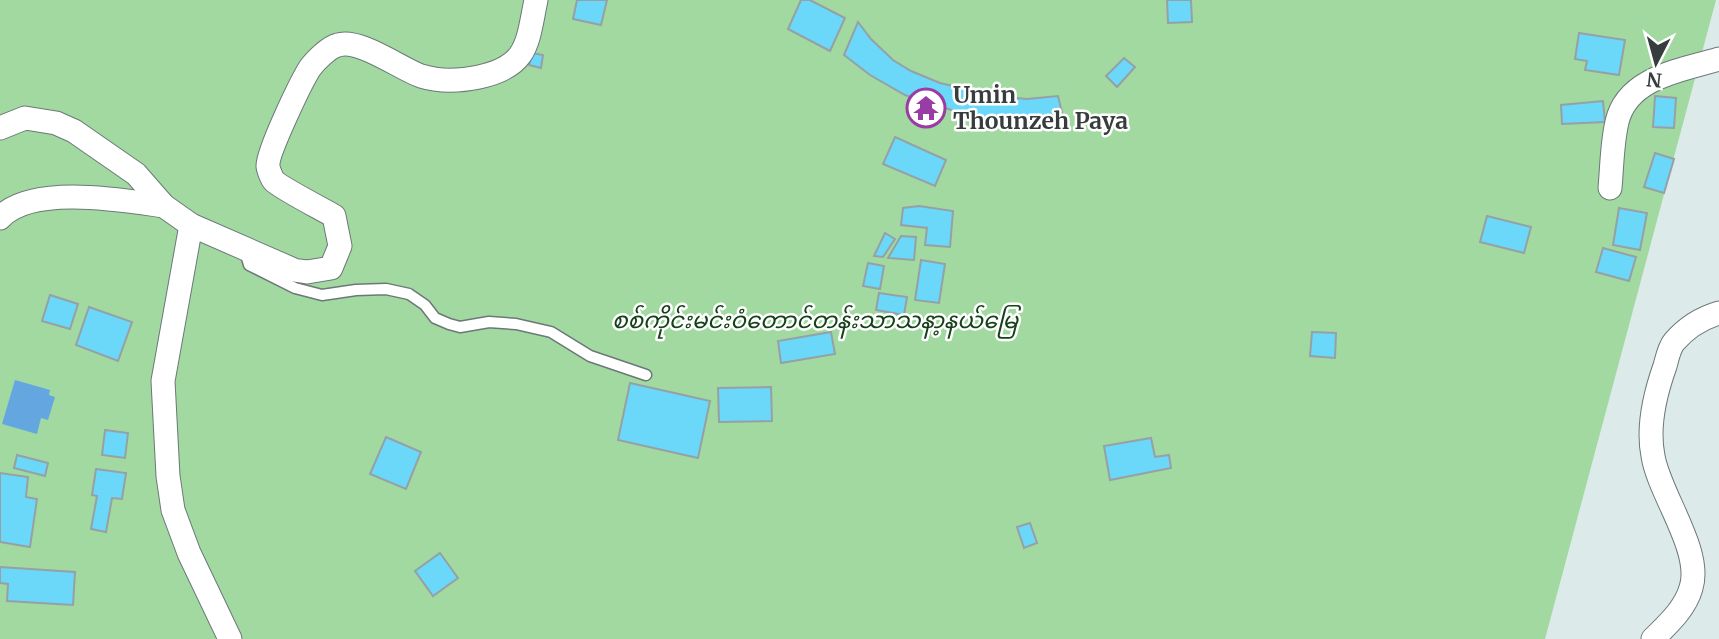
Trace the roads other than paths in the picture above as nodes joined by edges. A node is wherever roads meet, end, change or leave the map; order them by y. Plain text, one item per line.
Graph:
1 (537, 0) edge
2 (1719, 60) edge
3 (0, 128) edge
4 (1610, 188) dead end
5 (164, 206) junction
6 (0, 218) edge
7 (191, 225) junction
8 (244, 248) junction
9 (1719, 313) edge
10 (646, 375) dead end
11 (230, 639) edge
12 (1653, 639) edge

1 - 8 street
2 - 4 street
3 - 5 street
5 - 6 street
5 - 7 street
7 - 8 street
7 - 11 street
8 - 10 lane
9 - 12 street

